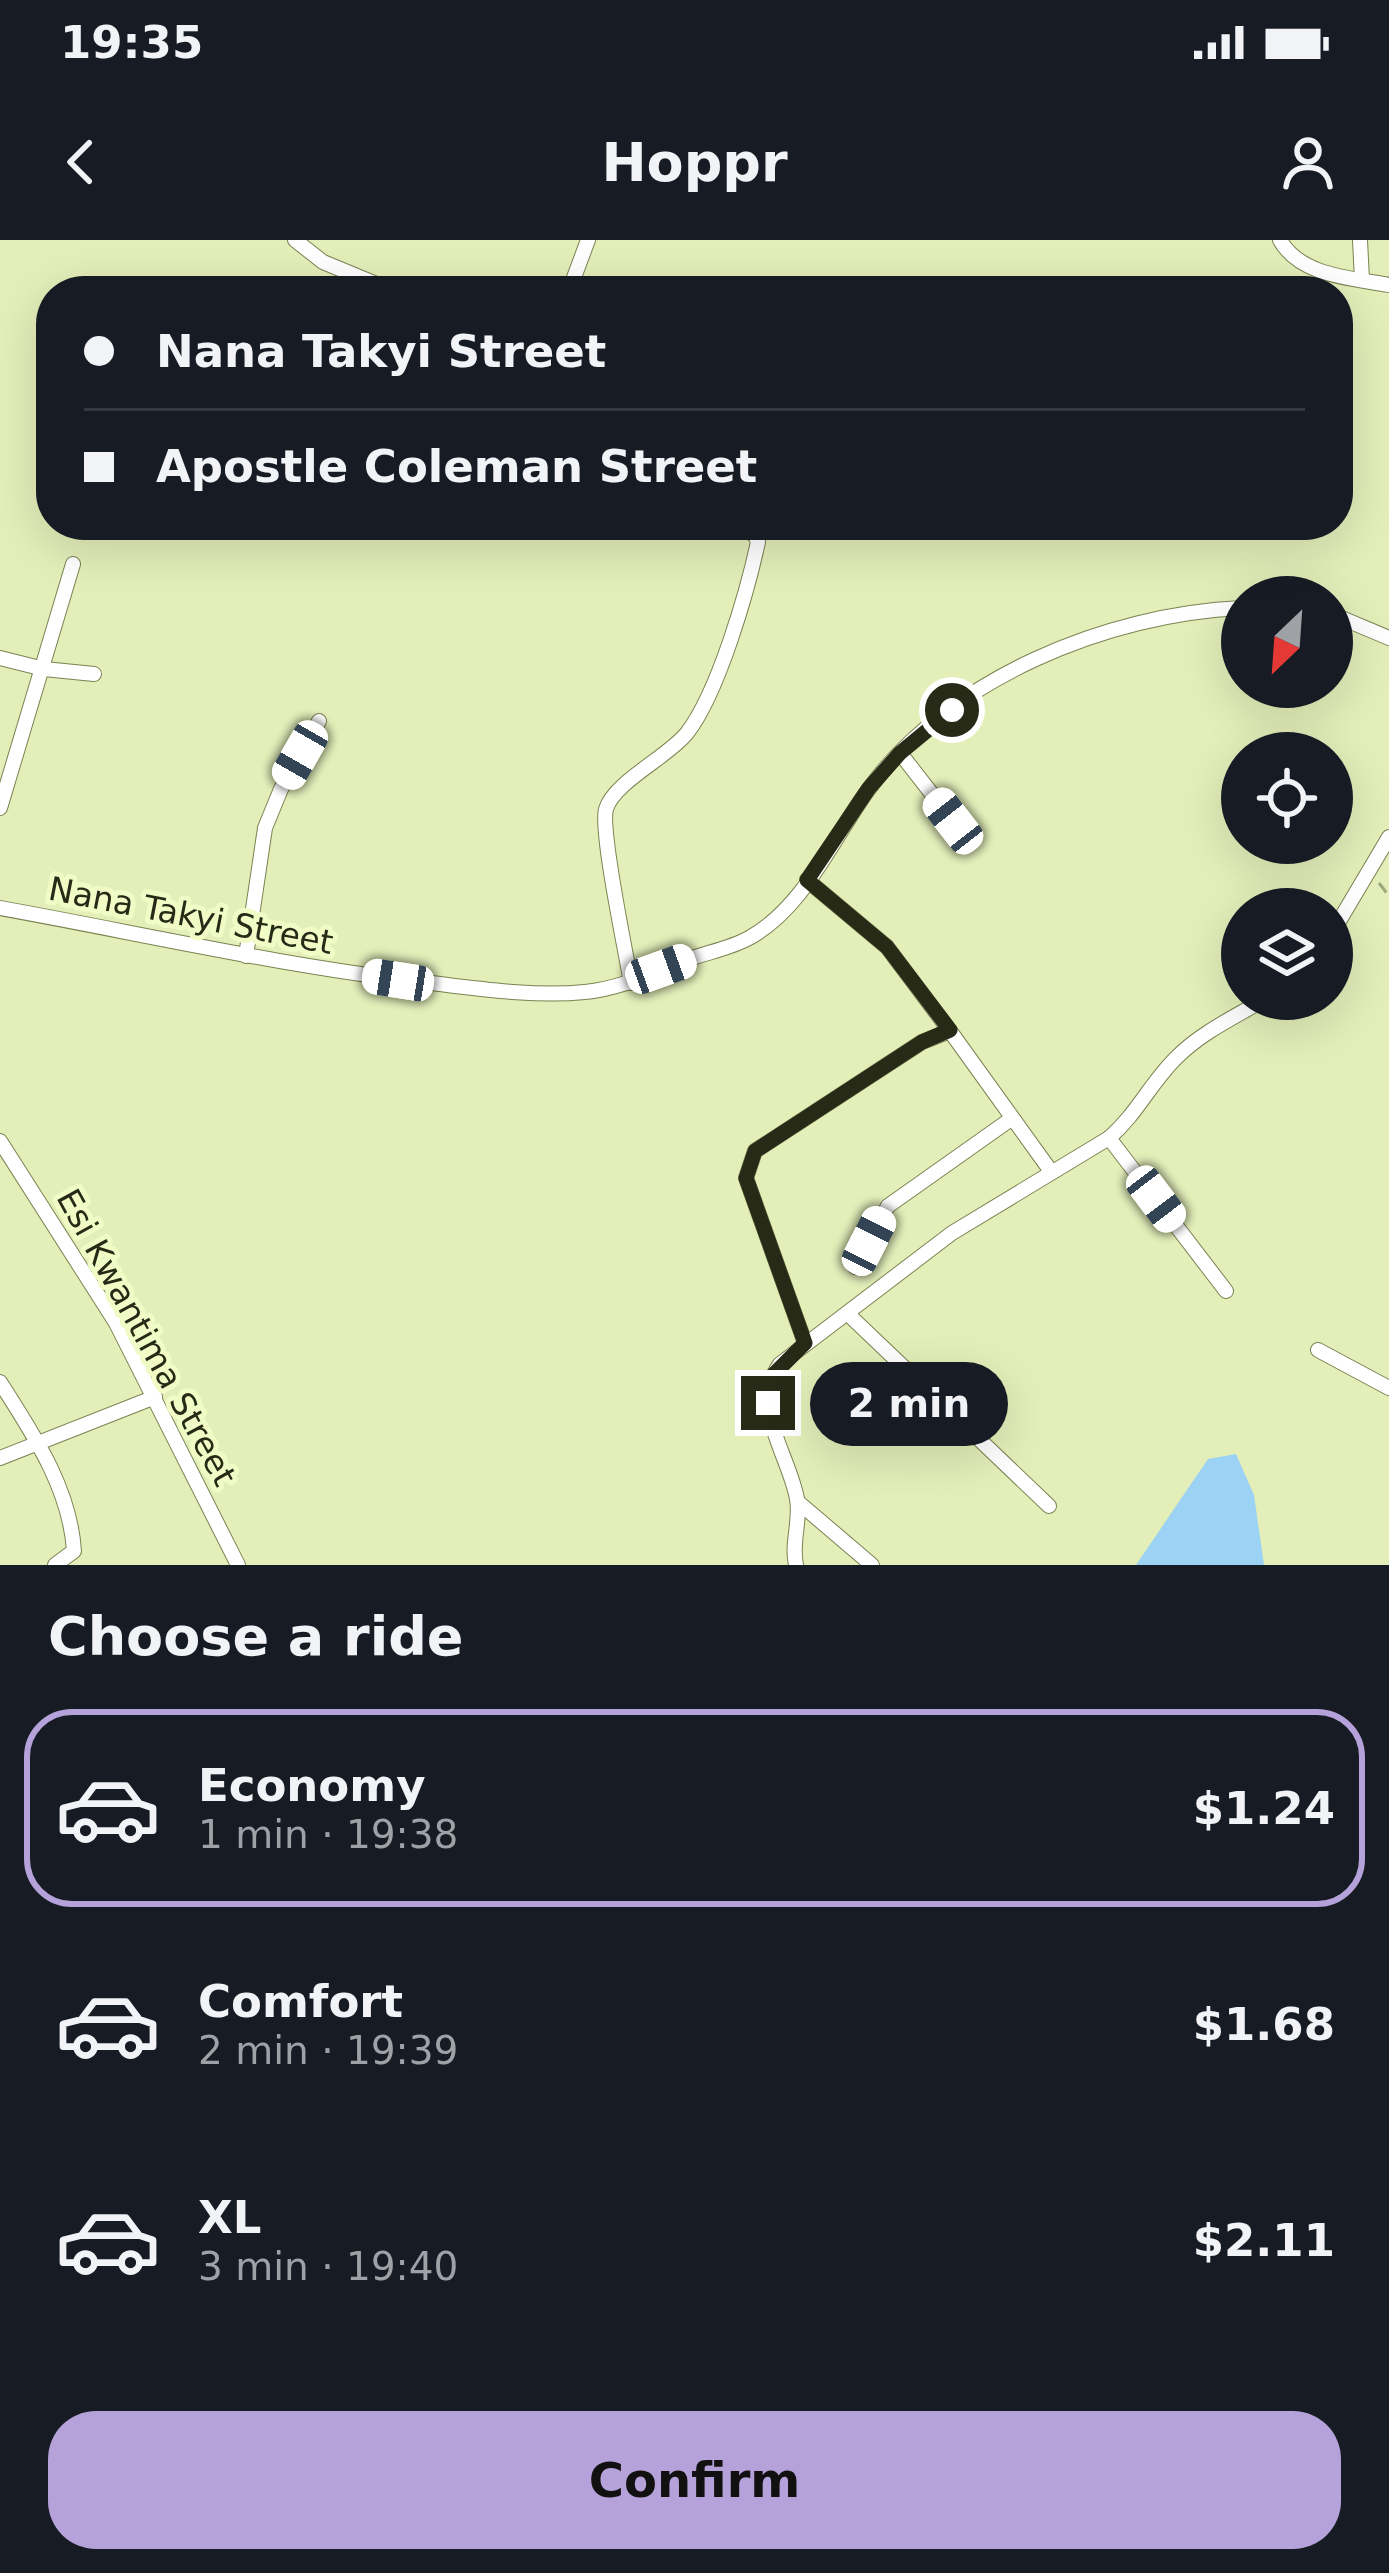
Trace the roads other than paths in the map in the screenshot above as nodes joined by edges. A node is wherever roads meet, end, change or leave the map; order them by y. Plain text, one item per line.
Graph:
1 (295, 240) edge
2 (588, 240) edge
3 (1280, 240) edge
4 (1360, 240) edge
5 (357, 276) edge
6 (575, 276) edge
7 (1348, 276) edge
8 (1353, 278) edge
9 (1362, 280) junction
10 (1389, 284) edge
11 (758, 540) edge
12 (73, 564) dead end
13 (1221, 611) edge
14 (1353, 623) edge
15 (1389, 638) edge
16 (0, 658) edge
17 (44, 669) junction
18 (94, 674) dead end
19 (319, 721) dead end
20 (900, 753) junction
21 (0, 808) edge
22 (953, 821) dead end
23 (1389, 837) edge
24 (807, 880) junction
25 (1353, 898) edge
26 (0, 908) edge
27 (246, 956) junction
28 (631, 983) junction
29 (1230, 1020) edge
30 (950, 1030) junction
31 (1011, 1119) junction
32 (1109, 1138) junction
33 (0, 1141) edge
34 (1050, 1170) junction
35 (855, 1267) dead end
36 (1226, 1292) dead end
37 (850, 1315) junction
38 (805, 1343) junction
39 (1318, 1350) dead end
40 (0, 1382) edge
41 (1389, 1388) edge
42 (155, 1397) junction
43 (39, 1444) junction
44 (0, 1458) edge
45 (798, 1502) junction
46 (1049, 1506) dead end
47 (55, 1565) edge
48 (238, 1565) edge
49 (796, 1565) edge
50 (872, 1565) edge

1 - 5 street
2 - 6 street
3 - 7 street
4 - 9 street
8 - 9 street
9 - 10 street
11 - 28 street
12 - 17 street
13 - 20 street, Nana Takyi Street
14 - 15 street
16 - 17 street
17 - 18 street
17 - 21 street
19 - 27 street
20 - 22 street
20 - 24 street, Nana Takyi Street
23 - 25 street
24 - 28 street, Nana Takyi Street
24 - 30 street
26 - 27 street, Nana Takyi Street
27 - 28 street, Nana Takyi Street
29 - 32 street
30 - 31 street
30 - 38 street
31 - 34 street
31 - 35 street
32 - 34 street
32 - 36 street
33 - 42 street, Esi Kwantima Street
34 - 37 street
37 - 38 street
37 - 46 street
38 - 45 street
39 - 41 street
40 - 43 street
42 - 43 street
42 - 48 street, Esi Kwantima Street
43 - 44 street
43 - 47 street
45 - 49 street
45 - 50 street

